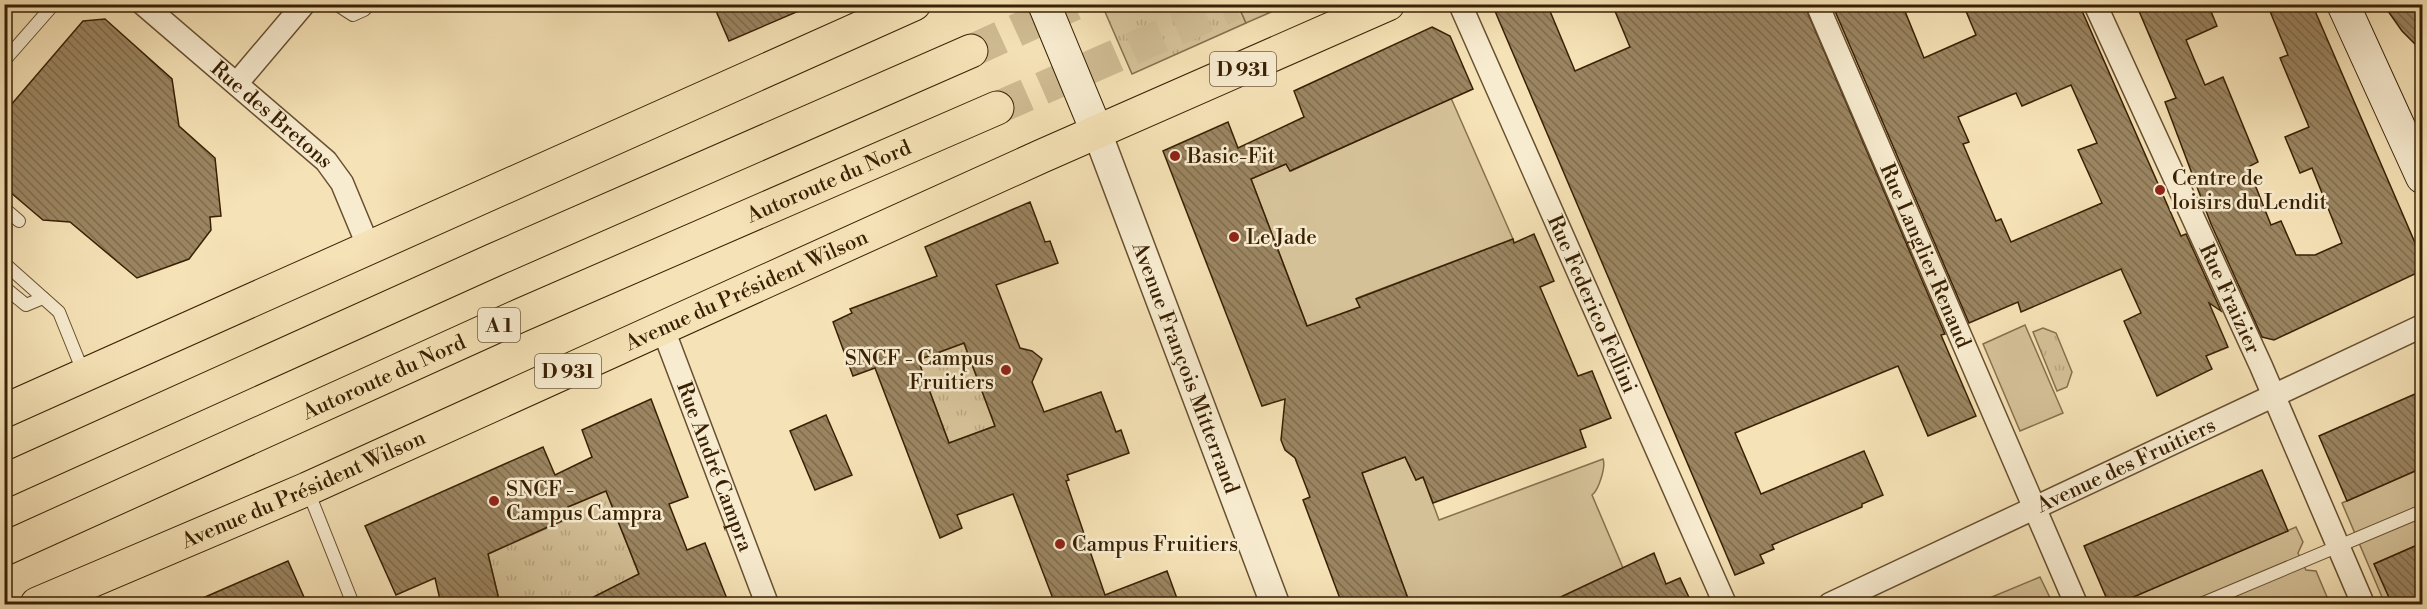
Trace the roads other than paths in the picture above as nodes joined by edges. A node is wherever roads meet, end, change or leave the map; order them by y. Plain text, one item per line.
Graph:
1 (54, 4) edge
2 (142, 4) edge
3 (304, 4) edge
4 (336, 4) edge
5 (370, 4) edge
6 (914, 4) edge
7 (1044, 4) edge
8 (1388, 4) edge
9 (1460, 4) edge
10 (1817, 4) edge
11 (2095, 4) edge
12 (2343, 4) edge
13 (971, 51) tunnel mouth
14 (4, 62) edge
15 (237, 83) junction
16 (997, 108) tunnel mouth
17 (1097, 132) junction
18 (2422, 177) edge
19 (4, 208) edge
20 (19, 221) dead end
21 (369, 248) junction
22 (4, 262) edge
23 (4, 287) edge
24 (43, 298) junction
25 (2422, 326) edge
26 (663, 329) junction
27 (85, 375) junction
28 (2274, 396) junction
29 (4, 411) edge
30 (4, 481) edge
31 (307, 489) junction
32 (2034, 508) junction
33 (2422, 511) edge
34 (2338, 546) junction
35 (4, 549) edge
36 (38, 604) edge
37 (353, 604) edge
38 (767, 604) edge
39 (1275, 604) edge
40 (1725, 604) edge
41 (1830, 604) edge
42 (2076, 604) edge
43 (2201, 604) edge
44 (2364, 604) edge

1 - 14 lane
2 - 15 street, Rue des Bretons
3 - 15 street
4 - 5 lane
6 - 21 main road
7 - 17 main road
8 - 17 main road, Avenue du Président Wilson / D 931
9 - 40 street, Rue Federico Fellini
10 - 32 street, Rue Langlier Renaud
11 - 28 street, Rue Fraizier
12 - 18 main road
13 - 30 main road
15 - 21 street, Rue des Bretons
16 - 35 main road, Autoroute du Nord / A 1
17 - 26 main road, Avenue du Président Wilson / D 931
17 - 39 street, Avenue François Mitterrand
19 - 20 lane
21 - 27 main road
22 - 24 lane
23 - 24 lane
24 - 27 lane
25 - 28 street, Avenue des Fruitiers
26 - 31 main road, Avenue du Président Wilson / D 931
26 - 38 street, Rue André Campra
27 - 29 main road
28 - 32 street, Avenue des Fruitiers
28 - 34 street, Rue Fraizier
31 - 36 main road, Avenue du Président Wilson / D 931
31 - 37 lane
32 - 41 street, Avenue des Fruitiers
32 - 42 street, Rue Langlier Renaud
33 - 34 lane
34 - 43 lane
34 - 44 street, Rue Fraizier

